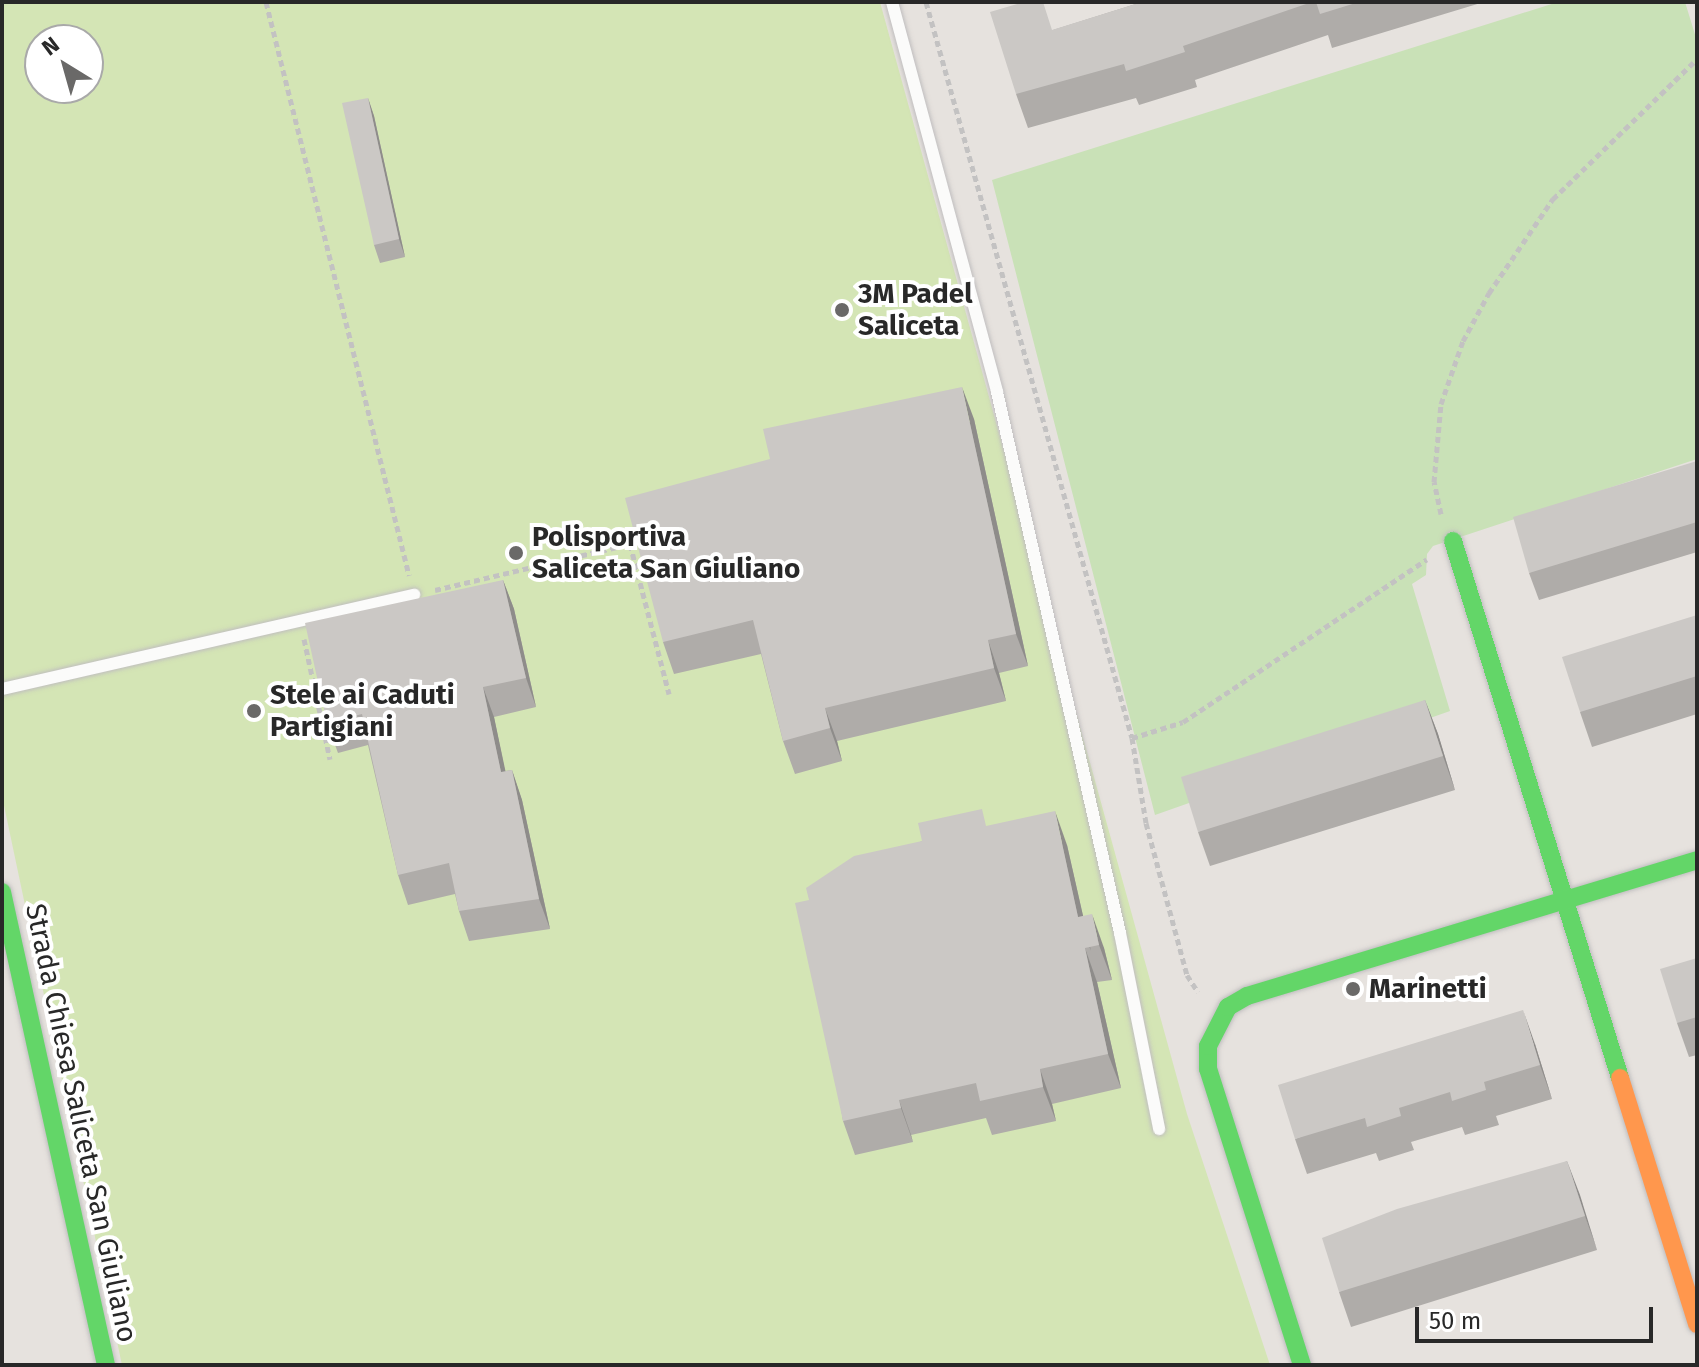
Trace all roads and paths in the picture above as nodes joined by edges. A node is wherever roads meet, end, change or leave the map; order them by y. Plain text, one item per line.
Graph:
1 (266, 2) edge
2 (892, 2) edge
3 (926, 2) edge
4 (1697, 59) edge
5 (1453, 541) junction
6 (414, 595) junction
7 (300, 622) junction
8 (2, 689) edge
9 (669, 694) dead end
10 (1132, 738) junction
11 (330, 759) dead end
12 (1697, 860) edge
13 (2, 892) edge
14 (1565, 900) junction
15 (1217, 1023) junction
16 (1159, 1129) dead end
17 (1697, 1324) edge
18 (106, 1365) edge
19 (1302, 1365) edge

1 - 6 path
2 - 16 lane
3 - 10 path
4 - 5 path
5 - 10 path
5 - 14 street
6 - 7 lane
6 - 9 path
7 - 8 lane
7 - 11 path
10 - 15 path
12 - 14 street
13 - 18 street, Strada Chiesa Saliceta San Giuliano
14 - 15 street
14 - 17 street
15 - 19 street

